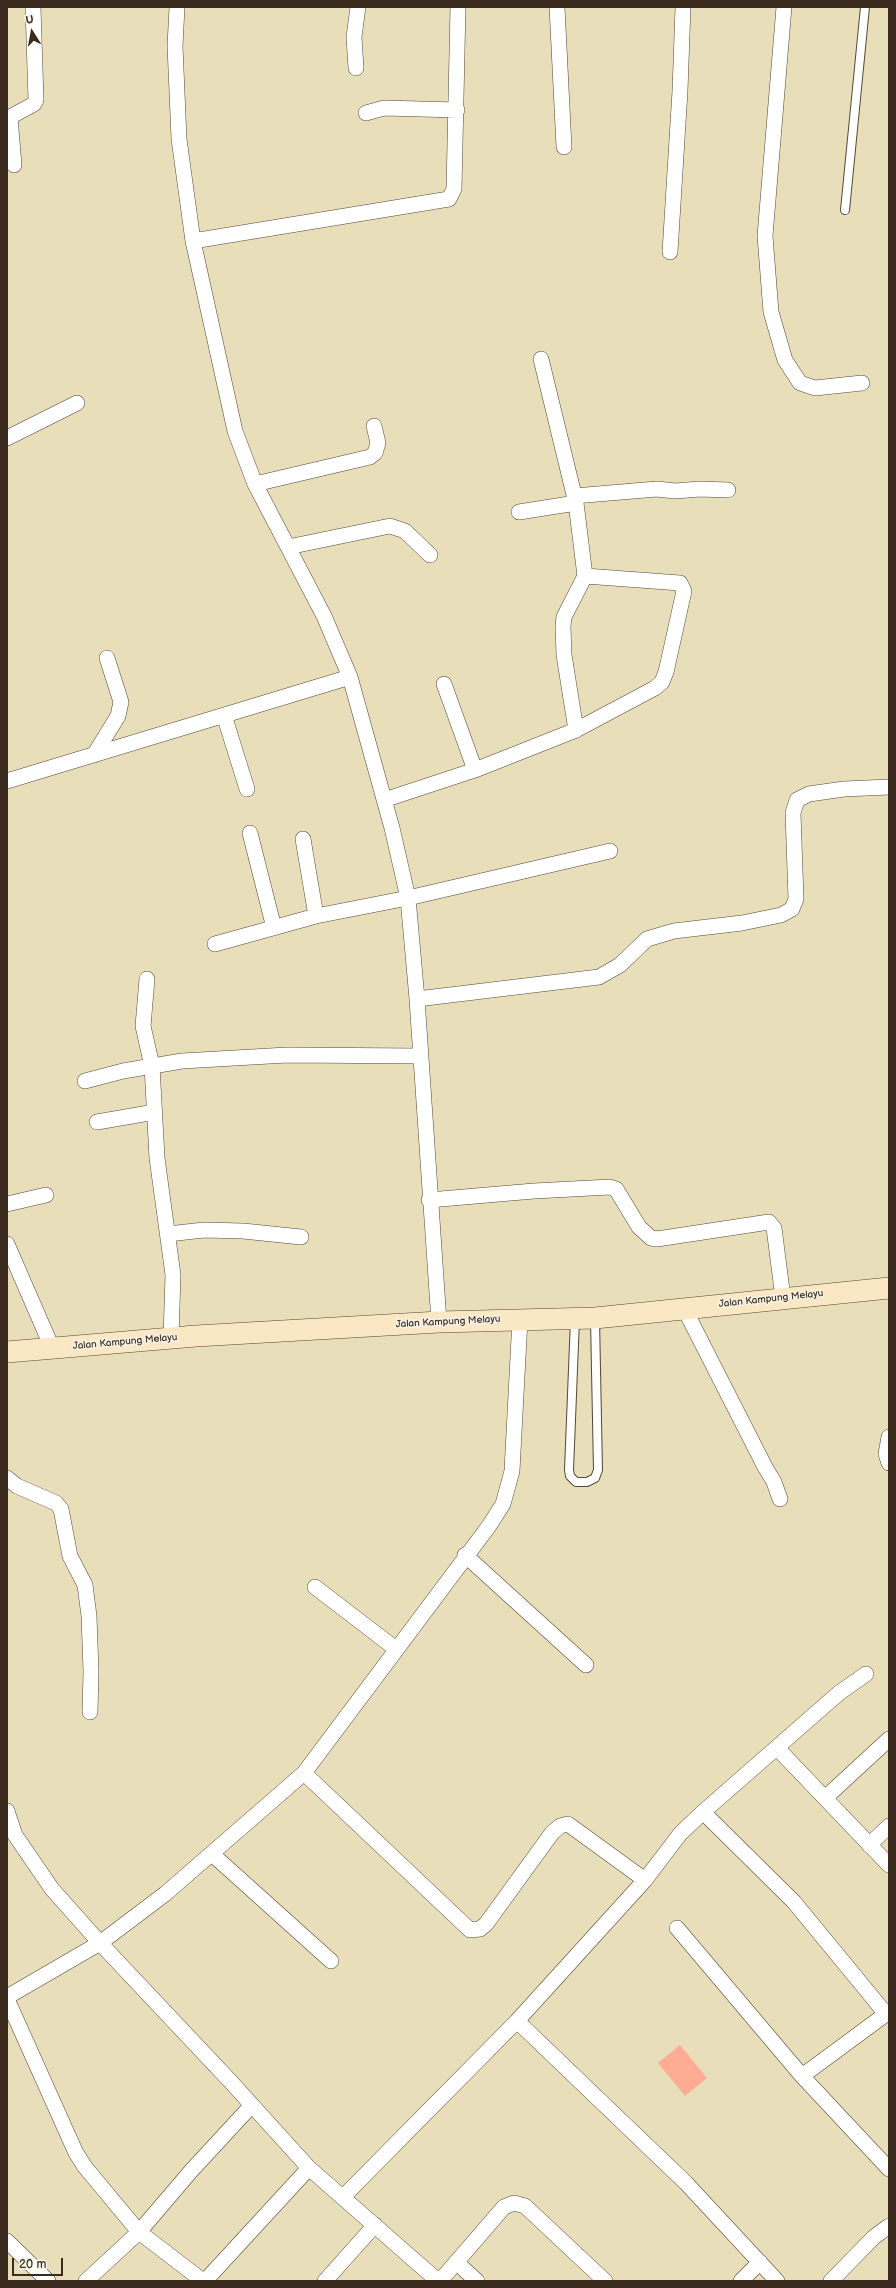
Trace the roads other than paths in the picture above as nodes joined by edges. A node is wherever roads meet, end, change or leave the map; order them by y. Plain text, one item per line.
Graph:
1 (33, 7) edge
2 (176, 7) edge
3 (358, 7) edge
4 (458, 7) edge
5 (557, 7) edge
6 (683, 7) edge
7 (784, 7) edge
8 (865, 7) edge
9 (356, 68) dead end
10 (457, 110) junction
11 (366, 113) dead end
12 (564, 147) dead end
13 (14, 165) dead end
14 (845, 210) dead end
15 (193, 241) junction
16 (670, 252) dead end
17 (541, 359) dead end
18 (862, 383) dead end
19 (77, 403) dead end
20 (374, 426) dead end
21 (7, 438) edge
22 (255, 484) junction
23 (728, 490) dead end
24 (575, 499) junction
25 (519, 512) dead end
26 (288, 547) junction
27 (430, 555) dead end
28 (585, 576) junction
29 (107, 658) dead end
30 (350, 677) junction
31 (444, 684) dead end
32 (224, 715) junction
33 (576, 730) junction
34 (94, 755) junction
35 (475, 770) junction
36 (7, 781) edge
37 (889, 787) edge
38 (248, 789) dead end
39 (384, 800) junction
40 (250, 833) dead end
41 (303, 839) dead end
42 (610, 851) dead end
43 (408, 898) junction
44 (316, 916) junction
45 (274, 928) junction
46 (216, 944) dead end
47 (147, 979) dead end
48 (417, 999) junction
49 (420, 1056) junction
50 (152, 1066) junction
51 (85, 1080) dead end
52 (154, 1112) junction
53 (97, 1122) dead end
54 (46, 1195) dead end
55 (429, 1200) junction
56 (7, 1204) edge
57 (168, 1234) junction
58 (301, 1237) dead end
59 (7, 1244) edge
60 (889, 1288) edge
61 (783, 1298) junction
62 (684, 1308) junction
63 (575, 1318) junction
64 (595, 1318) junction
65 (520, 1319) junction
66 (439, 1322) junction
67 (171, 1338) junction
68 (53, 1350) junction
69 (7, 1352) edge
70 (889, 1437) edge
71 (889, 1463) edge
72 (7, 1478) edge
73 (780, 1499) dead end
74 (465, 1555) junction
75 (315, 1587) dead end
76 (396, 1649) junction
77 (586, 1665) dead end
78 (866, 1674) dead end
79 (90, 1712) dead end
80 (889, 1739) edge
81 (777, 1748) junction
82 (304, 1773) junction
83 (825, 1798) junction
84 (7, 1811) edge
85 (703, 1812) junction
86 (889, 1826) edge
87 (869, 1845) junction
88 (212, 1854) junction
89 (889, 1866) edge
90 (645, 1880) junction
91 (677, 1928) dead end
92 (100, 1944) junction
93 (331, 1961) dead end
94 (7, 1998) edge
95 (887, 2013) edge
96 (517, 2021) junction
97 (802, 2076) junction
98 (252, 2105) junction
99 (309, 2168) junction
100 (889, 2169) edge
101 (343, 2197) junction
102 (375, 2225) junction
103 (889, 2226) edge
104 (139, 2232) junction
105 (7, 2241) edge
106 (456, 2262) junction
107 (760, 2262) junction
108 (48, 2281) edge
109 (86, 2281) edge
110 (204, 2281) edge
111 (325, 2281) edge
112 (439, 2281) edge
113 (477, 2281) edge
114 (605, 2281) edge
115 (741, 2281) edge
116 (777, 2281) edge
117 (831, 2281) edge

1 - 13 street
2 - 15 street
3 - 9 street
4 - 10 street
5 - 12 street
6 - 16 street
7 - 18 street
8 - 14 lane
10 - 11 street
10 - 15 street
15 - 22 street
17 - 24 street
19 - 21 street
20 - 22 street
22 - 26 street
23 - 24 street
24 - 25 street
24 - 28 street
26 - 27 street
26 - 30 street
28 - 33 street
28 - 33 street
29 - 34 street
30 - 32 street
30 - 39 street
31 - 35 street
32 - 34 street
32 - 38 street
33 - 35 street
34 - 36 street
35 - 39 street
37 - 48 street
39 - 43 street
40 - 45 street
41 - 44 street
42 - 43 street
43 - 44 street
43 - 48 street
44 - 45 street
45 - 46 street
47 - 50 street
48 - 49 street
49 - 50 street
49 - 55 street
50 - 51 street
50 - 52 street
52 - 53 street
52 - 57 street
54 - 56 street
55 - 61 street
55 - 66 street
57 - 58 street
57 - 67 street
59 - 68 street
60 - 61 main road, Jalan Kampung Melayu
61 - 62 main road, Jalan Kampung Melayu
62 - 64 main road, Jalan Kampung Melayu
62 - 73 street
63 - 64 main road, Jalan Kampung Melayu
63 - 64 lane
63 - 65 main road, Jalan Kampung Melayu
65 - 66 main road, Jalan Kampung Melayu
65 - 74 street
66 - 67 main road, Jalan Kampung Melayu
67 - 68 main road, Jalan Kampung Melayu
68 - 69 main road, Jalan Kampung Melayu
70 - 71 street
72 - 79 street
74 - 76 street
74 - 77 street
75 - 76 street
76 - 82 street
78 - 81 street
80 - 83 street
81 - 83 street
81 - 85 street
82 - 88 street
82 - 90 street
83 - 87 street
84 - 92 street
85 - 90 street
85 - 95 street
86 - 87 street
87 - 89 street
88 - 92 street
88 - 93 street
90 - 96 street
91 - 97 street
92 - 94 street
92 - 98 street
94 - 104 street
95 - 97 street
96 - 101 street
96 - 107 street
97 - 100 street
98 - 99 street
98 - 104 street
99 - 101 street
99 - 110 street
101 - 102 street
102 - 111 street
102 - 112 street
103 - 117 street
104 - 109 street
104 - 110 street
105 - 108 street
106 - 112 street
106 - 113 street
106 - 114 street
107 - 115 street
107 - 116 street

